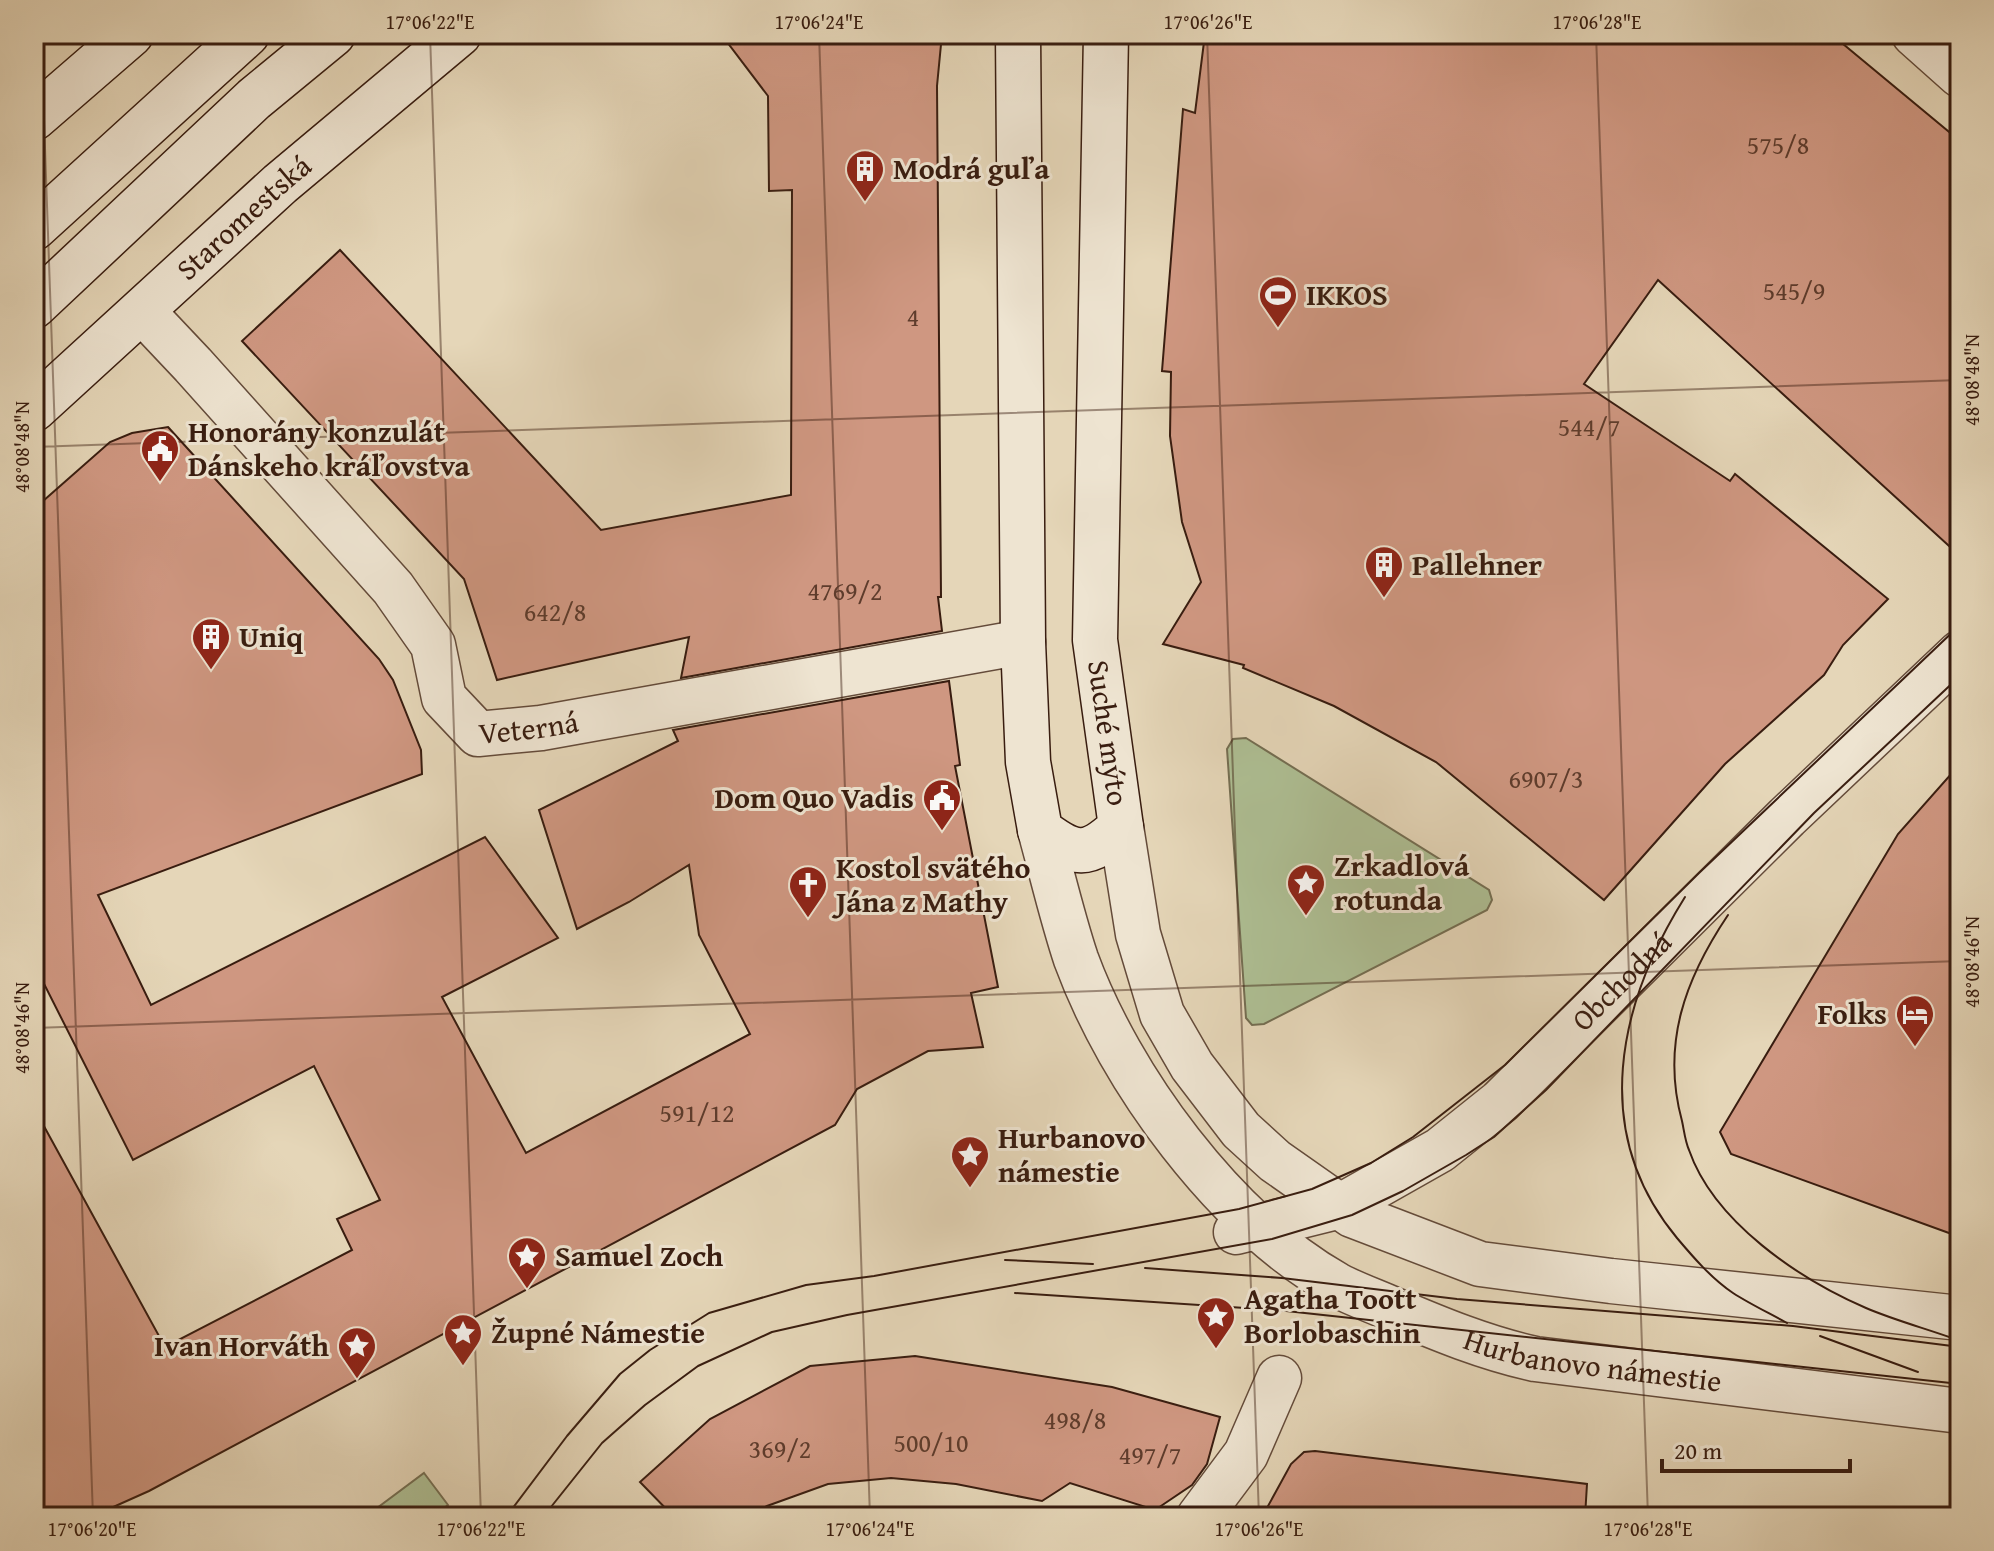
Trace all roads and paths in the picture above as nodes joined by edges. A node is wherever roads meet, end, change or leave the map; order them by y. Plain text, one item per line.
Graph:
1 (131, 34) edge
2 (247, 34) edge
3 (333, 34) edge
4 (459, 34) edge
5 (1018, 34) edge
6 (1106, 34) edge
7 (1914, 34) edge
8 (1960, 75) edge
9 (34, 118) edge
10 (34, 228) edge
11 (34, 306) edge
12 (142, 311) junction
13 (34, 409) edge
14 (1023, 642) junction
15 (1960, 653) edge
16 (1121, 827) junction
17 (1040, 830) junction
18 (1355, 1198) junction
19 (1246, 1230) junction
20 (1960, 1318) edge
21 (1279, 1378) dead end
22 (1960, 1411) edge
23 (1199, 1517) edge

1 - 9 street
2 - 10 street
3 - 11 street
4 - 12 street, Staromestská
5 - 14 street
6 - 16 street, Suché mýto
7 - 8 street
12 - 13 street, Staromestská
12 - 14 street, Veterná
14 - 17 street
15 - 18 street, Obchodná
16 - 17 street, Suché mýto
16 - 18 street
17 - 19 street, Hurbanovo námestie
18 - 19 street, Obchodná
18 - 20 street
19 - 22 street, Hurbanovo námestie
21 - 23 street

